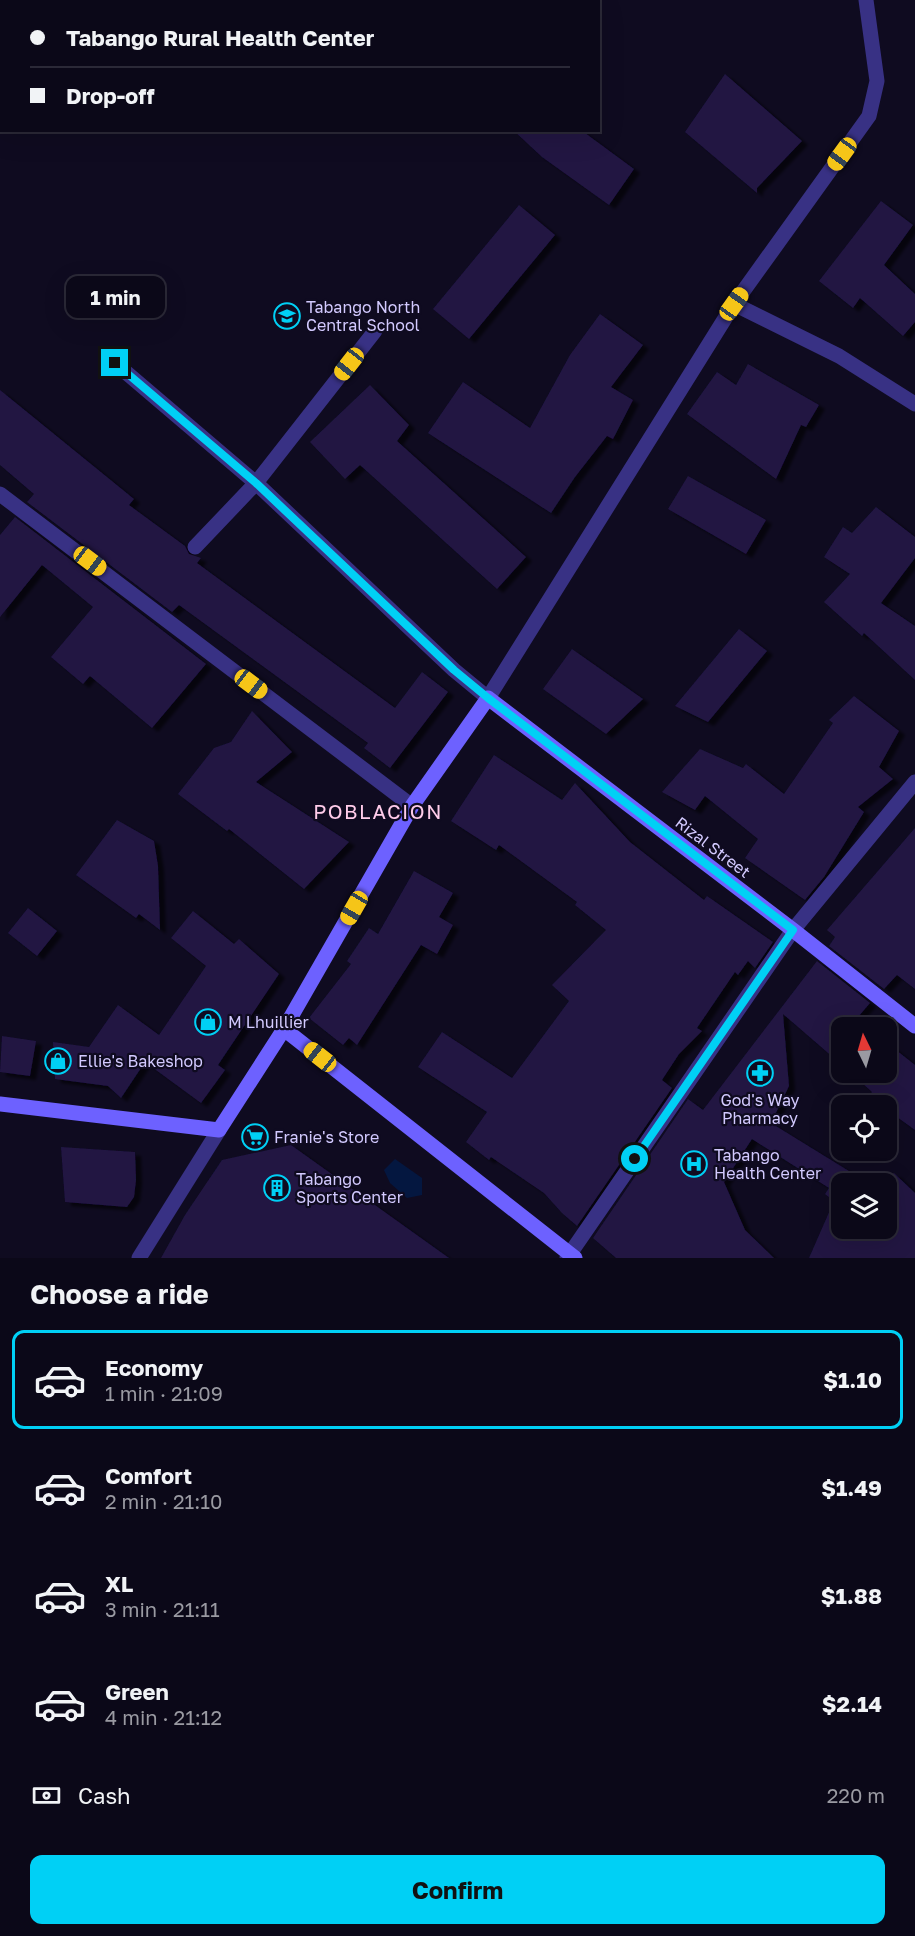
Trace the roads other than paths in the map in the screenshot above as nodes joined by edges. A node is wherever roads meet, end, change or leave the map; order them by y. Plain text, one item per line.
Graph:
1 (866, 0) edge
2 (734, 304) junction
3 (375, 330) dead end
4 (115, 363) dead end
5 (915, 404) edge
6 (256, 483) junction
7 (0, 494) edge
8 (195, 547) dead end
9 (488, 698) junction
10 (915, 783) edge
11 (412, 806) junction
12 (793, 930) junction
13 (915, 1026) edge
14 (284, 1029) junction
15 (0, 1104) edge
16 (219, 1130) junction
17 (570, 1257) edge
18 (139, 1258) edge

1 - 2 street
2 - 5 street
2 - 9 street
3 - 6 street
4 - 6 street
6 - 8 street
6 - 9 street
7 - 11 street
9 - 11 street
9 - 12 street, Rizal Street
10 - 12 street
11 - 14 street
12 - 13 street, Rizal Street
12 - 17 street
14 - 16 street
14 - 17 street
15 - 16 street
16 - 18 street

